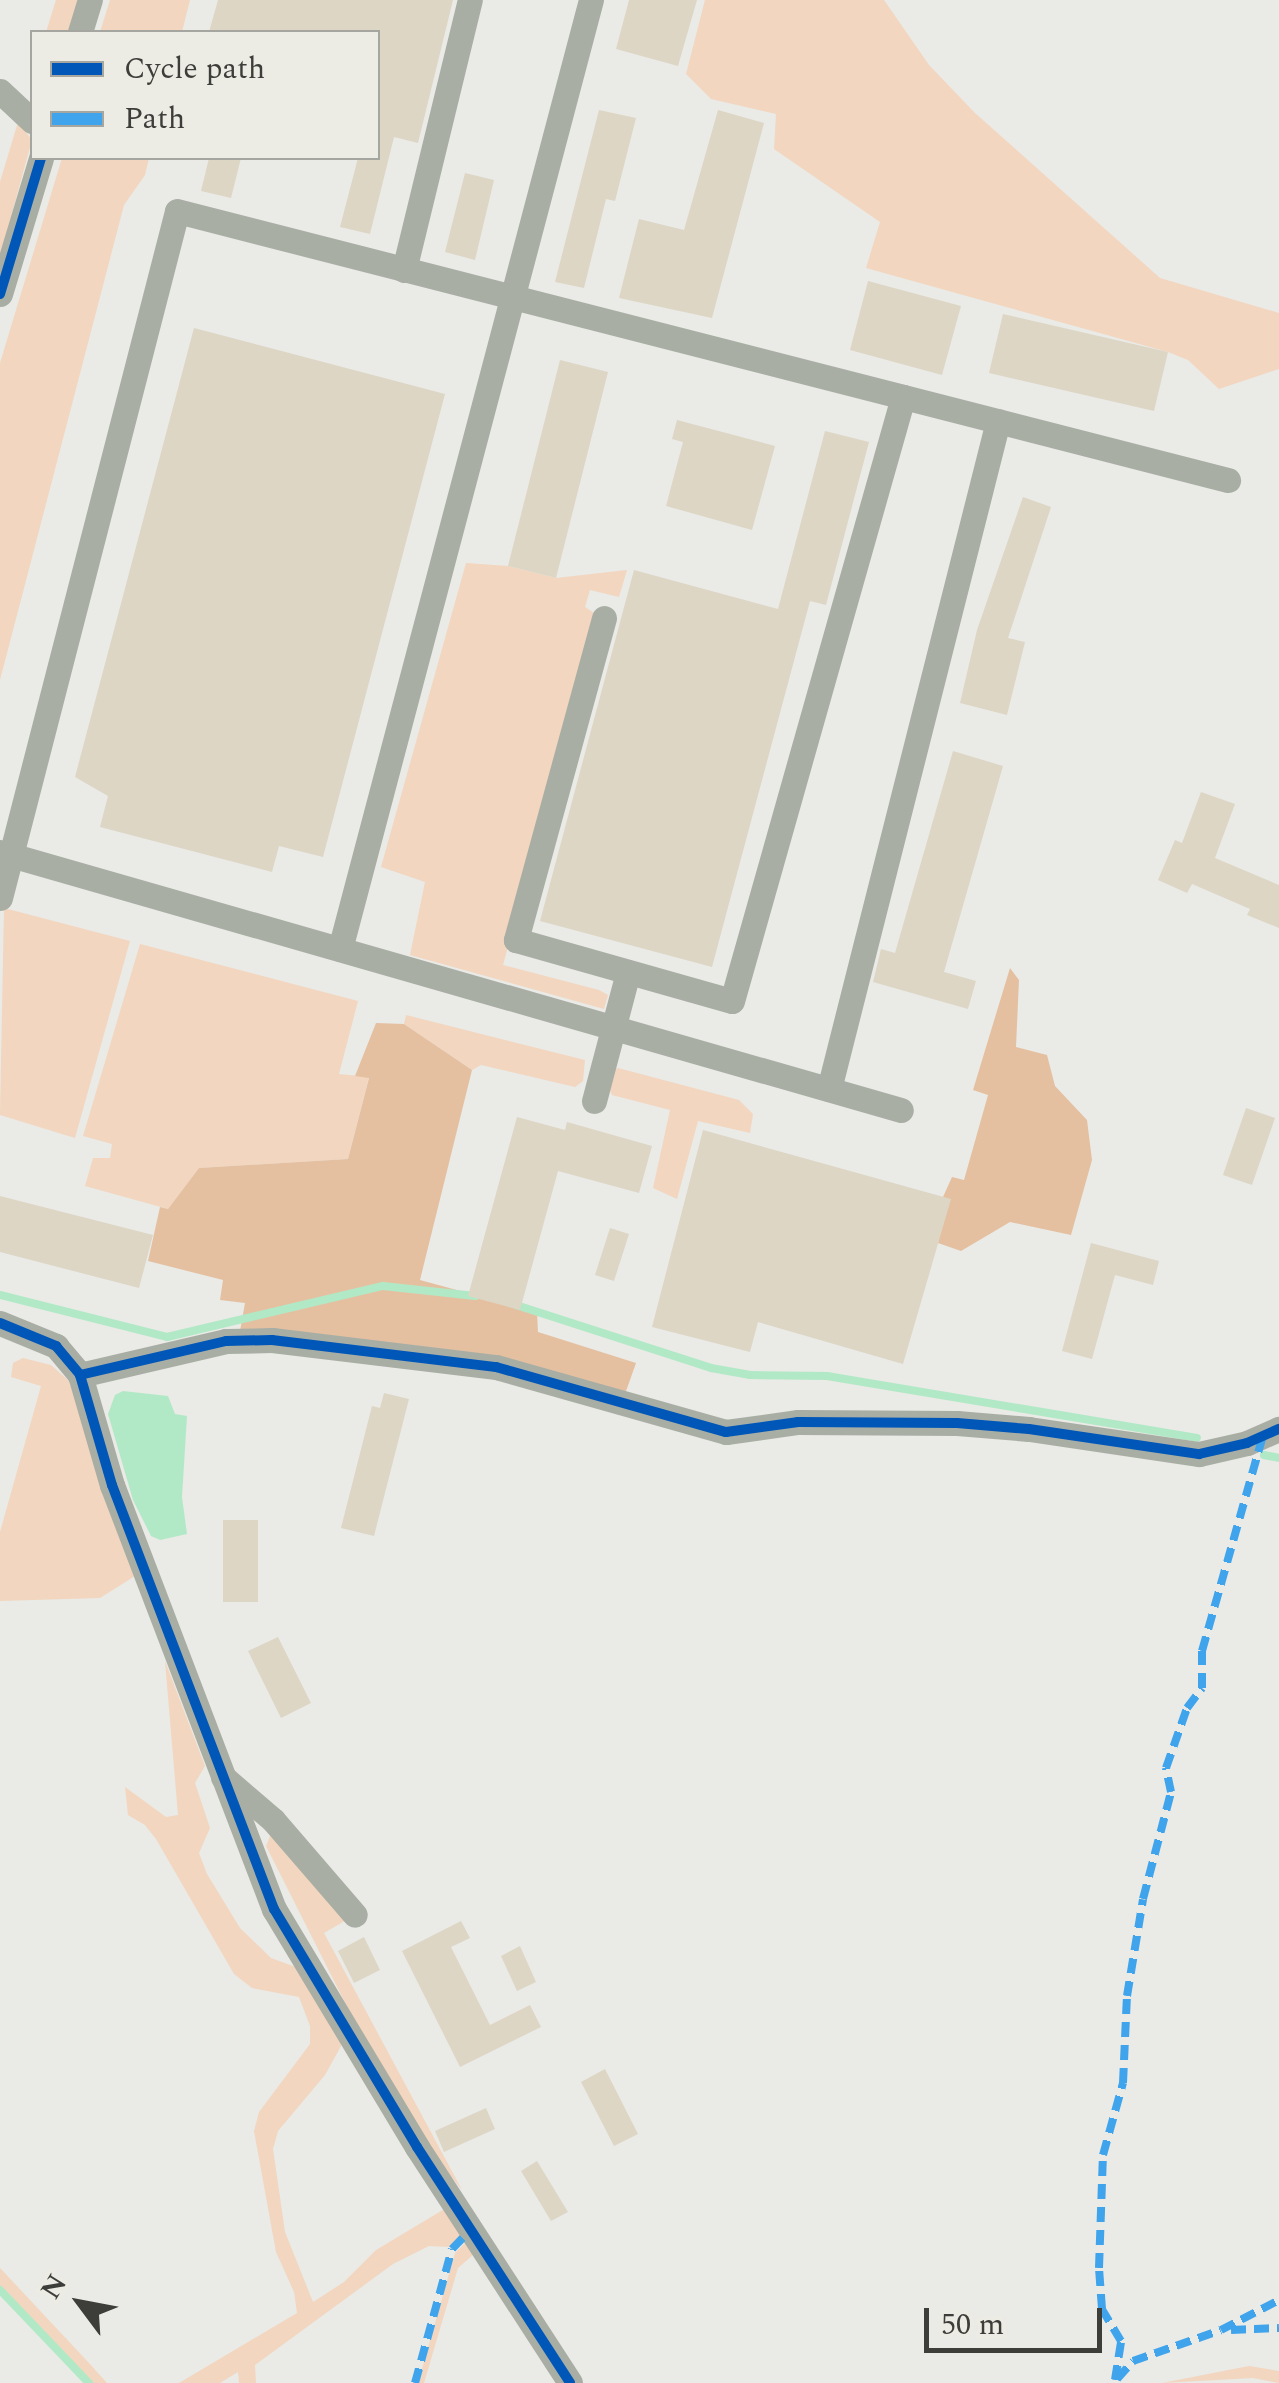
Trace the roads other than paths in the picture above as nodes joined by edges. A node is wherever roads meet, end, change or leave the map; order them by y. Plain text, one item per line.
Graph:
1 (90, 0) edge
2 (470, 0) edge
3 (592, 0) edge
4 (81, 30) edge
5 (0, 91) edge
6 (30, 119) edge
7 (40, 160) edge
8 (404, 270) junction
9 (0, 294) edge
10 (513, 298) junction
11 (903, 398) junction
12 (998, 421) junction
13 (1228, 480) dead end
14 (604, 618) dead end
15 (6, 854) edge
16 (0, 898) edge
17 (340, 949) junction
18 (628, 972) junction
19 (613, 1028) junction
20 (829, 1089) junction
21 (594, 1101) dead end
22 (901, 1110) dead end
23 (0, 1323) edge
24 (80, 1375) junction
25 (1279, 1429) edge
26 (219, 1774) junction
27 (354, 1915) dead end
28 (570, 2383) edge

1 - 4 street
2 - 8 street
3 - 10 street
5 - 6 street
7 - 9 street
8 - 10 street
8 - 15 street
10 - 11 street
10 - 17 street
11 - 12 street
11 - 18 street
12 - 13 street
12 - 20 street
14 - 18 street
15 - 16 street
15 - 17 street
17 - 19 street
18 - 19 street
19 - 20 street
19 - 21 street
20 - 22 street
23 - 24 street
24 - 25 street
24 - 26 street
26 - 27 street
26 - 28 street

